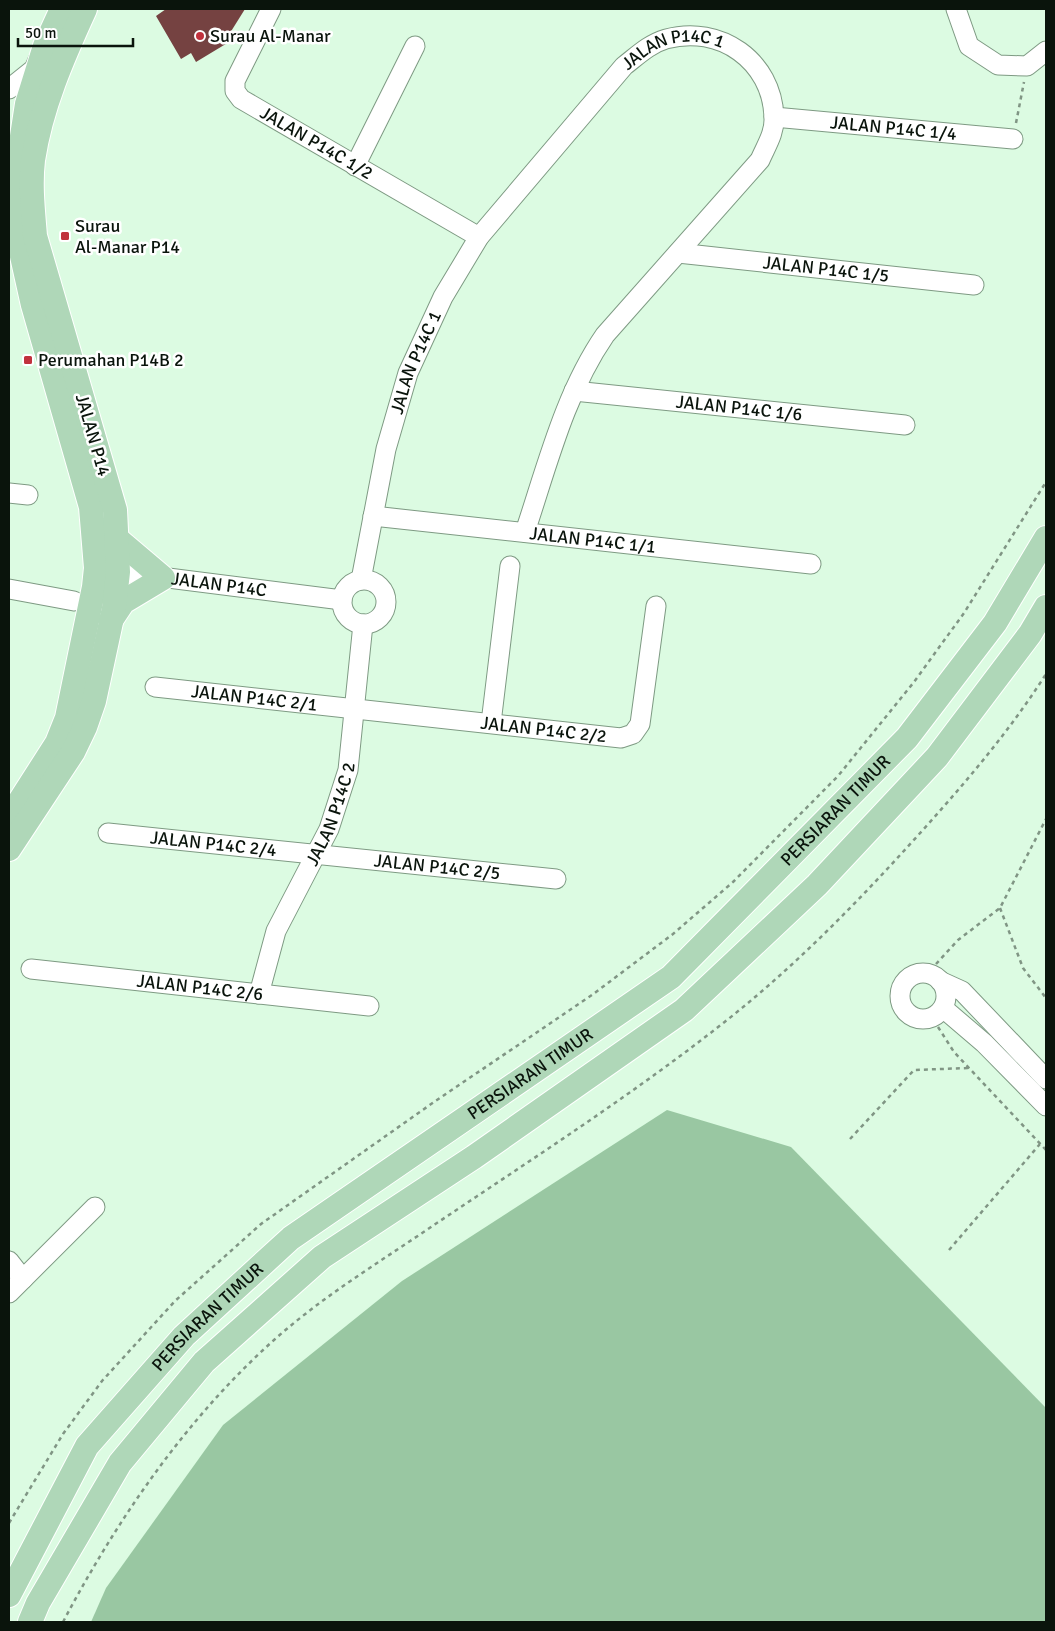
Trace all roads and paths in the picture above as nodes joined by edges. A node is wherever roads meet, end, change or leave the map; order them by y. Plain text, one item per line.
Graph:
1 (62, 9) edge
2 (85, 9) edge
3 (270, 9) edge
4 (958, 10) edge
5 (45, 46) junction
6 (415, 46) dead end
7 (1046, 51) edge
8 (1027, 66) junction
9 (9, 89) edge
10 (774, 117) junction
11 (1013, 139) joint
12 (9, 150) edge
13 (355, 166) junction
14 (11, 207) junction
15 (479, 237) junction
16 (678, 253) junction
17 (974, 285) dead end
18 (574, 391) junction
19 (905, 425) dead end
20 (1046, 482) edge
21 (9, 493) edge
22 (28, 495) dead end
23 (373, 516) junction
24 (525, 532) junction
25 (1046, 538) edge
26 (117, 539) junction
27 (812, 564) dead end
28 (510, 566) dead end
29 (107, 570) junction
30 (163, 578) junction
31 (361, 580) junction
32 (9, 589) edge
33 (342, 600) junction
34 (74, 601) dead end
35 (656, 606) dead end
36 (1046, 607) edge
37 (110, 622) junction
38 (363, 624) junction
39 (1046, 674) edge
40 (155, 688) dead end
41 (354, 709) junction
42 (491, 723) junction
43 (9, 818) edge
44 (1046, 819) edge
45 (108, 833) dead end
46 (9, 849) edge
47 (318, 853) junction
48 (556, 880) dead end
49 (1000, 908) junction
50 (31, 969) dead end
51 (934, 977) junction
52 (259, 994) junction
53 (1046, 998) edge
54 (369, 1006) dead end
55 (937, 1013) junction
56 (969, 1068) junction
57 (1046, 1079) edge
58 (1046, 1106) edge
59 (850, 1139) dead end
60 (1040, 1144) junction
61 (1046, 1150) edge
62 (96, 1207) dead end
63 (949, 1250) dead end
64 (9, 1261) edge
65 (23, 1279) junction
66 (9, 1293) edge
67 (9, 1522) edge
68 (9, 1595) edge
69 (30, 1622) edge
70 (63, 1622) edge

1 - 5 main road, JALAN P14
2 - 26 main road, JALAN P14
3 - 13 street, JALAN P14C 1/2
4 - 8 street
5 - 9 street
5 - 14 main road, JALAN P14
6 - 13 street
7 - 8 street
8 - 11 path
10 - 11 street, JALAN P14C 1/4
10 - 15 street, JALAN P14C 1
10 - 16 street, JALAN P14C 1
12 - 14 street
13 - 15 street, JALAN P14C 1/2
14 - 29 main road, JALAN P14
15 - 23 street, JALAN P14C 1
16 - 17 street, JALAN P14C 1/5
16 - 18 street, JALAN P14C 1
18 - 19 street, JALAN P14C 1/6
18 - 24 street, JALAN P14C 1
20 - 67 path
21 - 22 street
23 - 24 street, JALAN P14C 1/1
23 - 31 street, JALAN P14C 1
24 - 27 street, JALAN P14C 1/1
25 - 68 main road, PERSIARAN TIMUR
26 - 29 main road, JALAN P14
26 - 30 main road
28 - 42 street
29 - 30 street, JALAN P14C
29 - 37 main road, JALAN P14
29 - 43 main road, JALAN P14
30 - 33 street, JALAN P14C
30 - 37 main road
31 - 33 street
31 - 38 street
32 - 34 street
33 - 38 street
35 - 42 street, JALAN P14C 2/2
36 - 69 main road, PERSIARAN TIMUR
37 - 46 main road, JALAN P14
38 - 41 street, JALAN P14C 2
39 - 70 path
40 - 41 street, JALAN P14C 2/1
41 - 42 street, JALAN P14C 2/2
41 - 47 street, JALAN P14C 2
44 - 49 path
45 - 47 street, JALAN P14C 2/4
47 - 48 street, JALAN P14C 2/5
47 - 52 street, JALAN P14C 2
49 - 51 path
49 - 53 path
50 - 52 street, JALAN P14C 2/6
51 - 55 street
51 - 55 street
51 - 57 street
52 - 54 street, JALAN P14C 2/6
55 - 56 path
55 - 58 street
56 - 59 path
56 - 60 path
60 - 61 path
60 - 63 path
62 - 65 street
64 - 65 street
65 - 66 street

